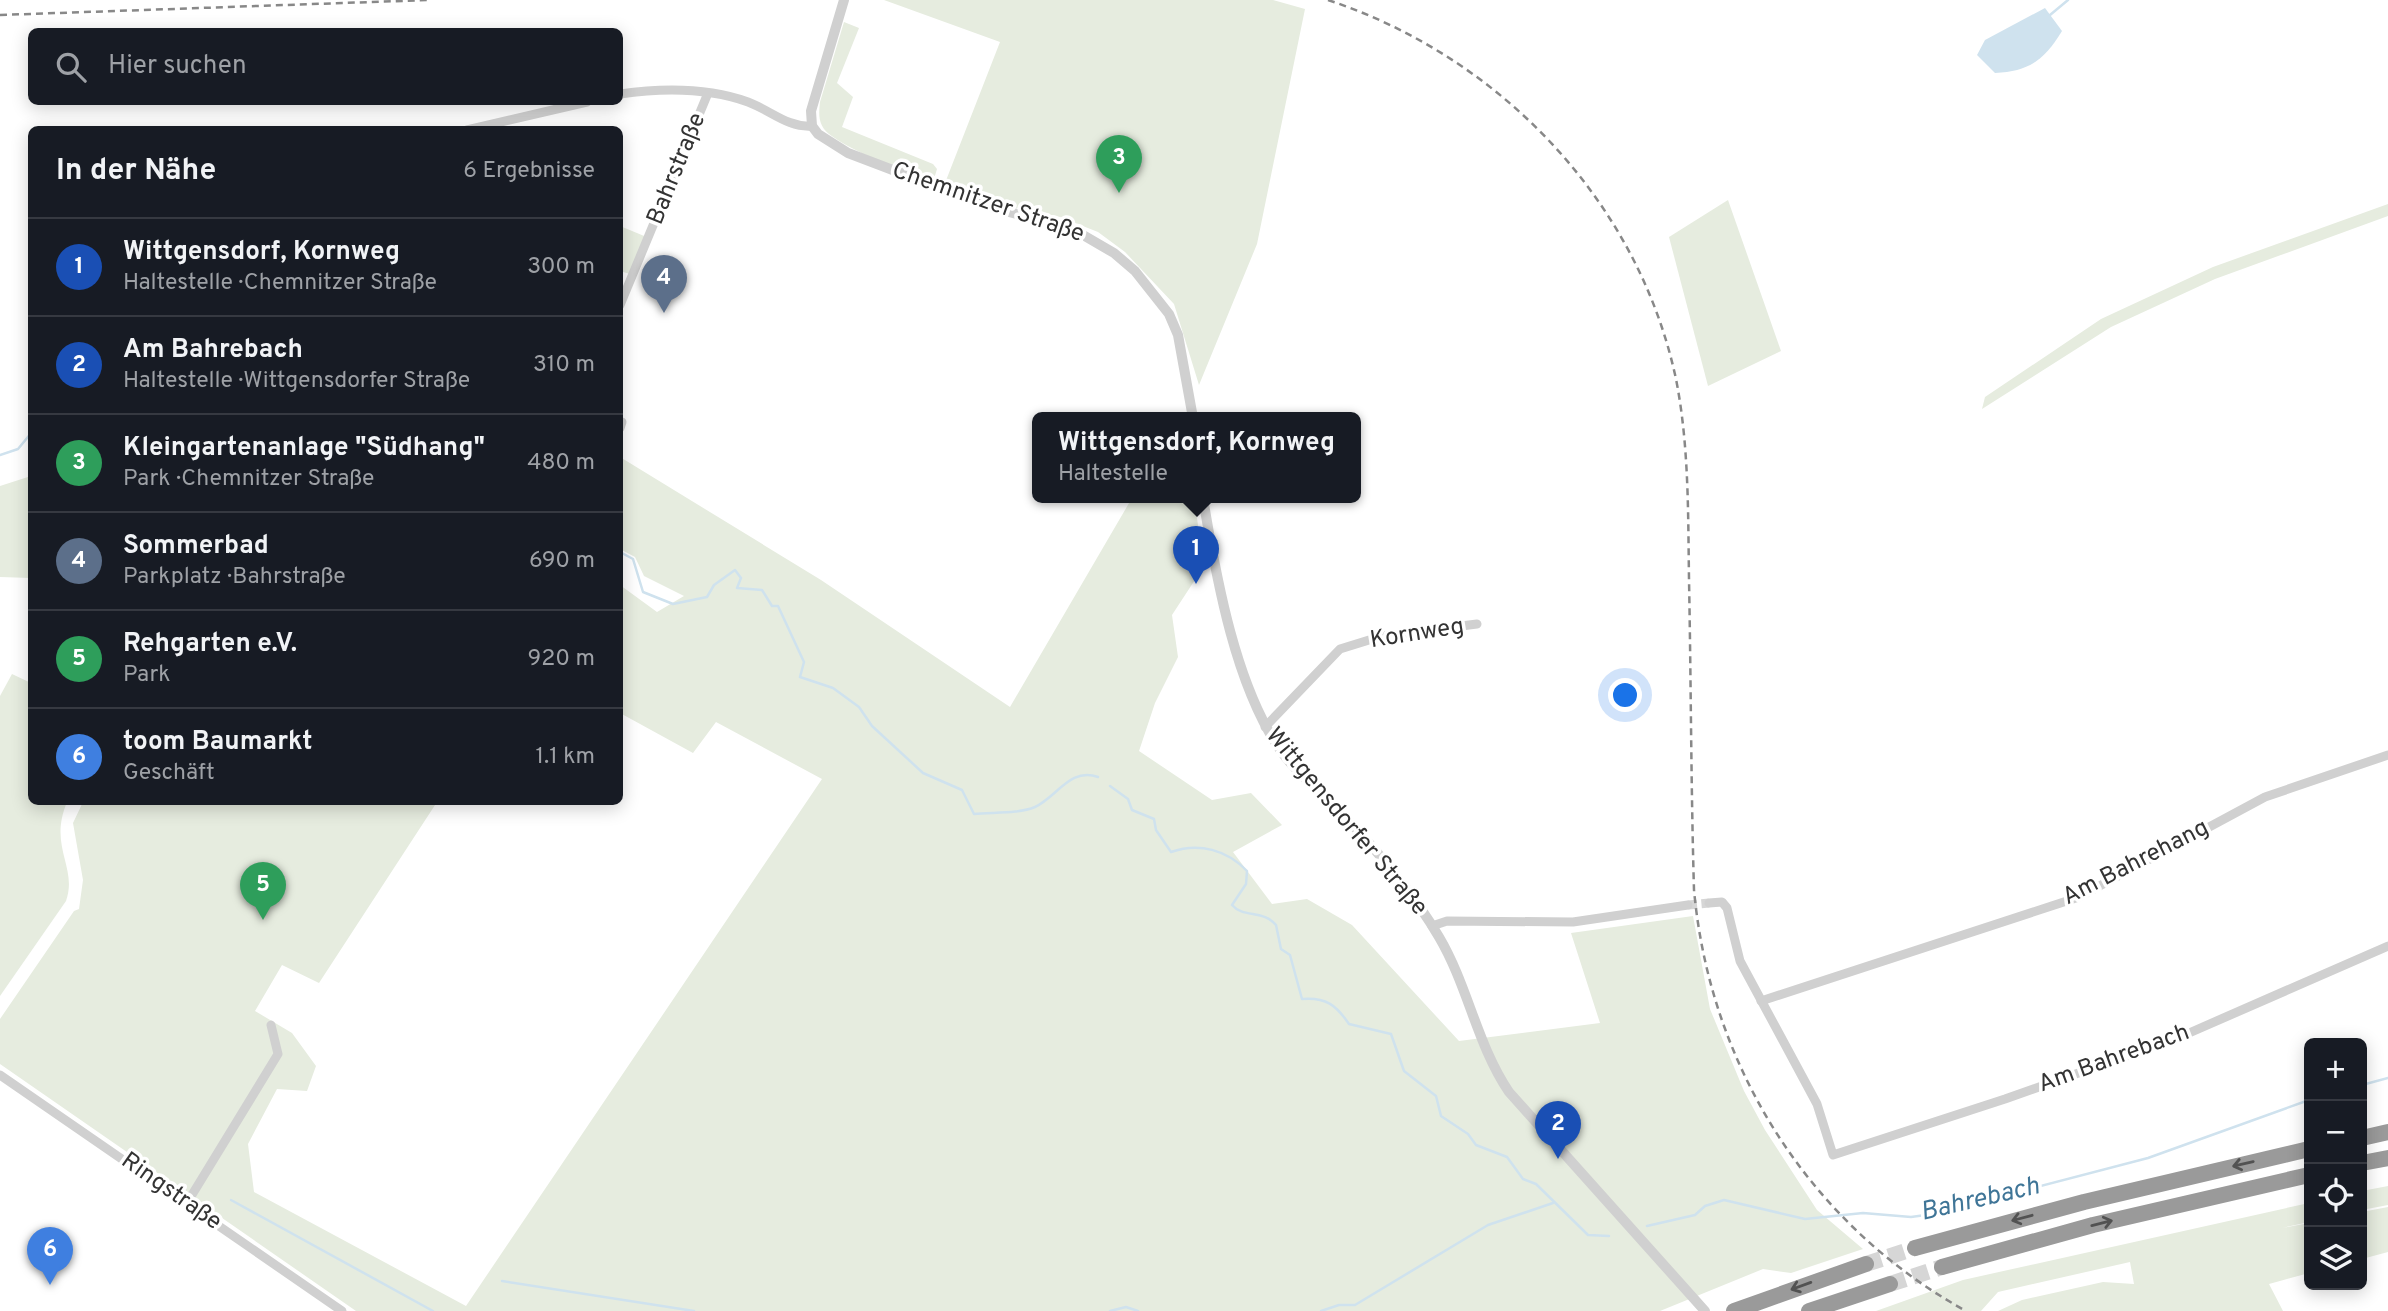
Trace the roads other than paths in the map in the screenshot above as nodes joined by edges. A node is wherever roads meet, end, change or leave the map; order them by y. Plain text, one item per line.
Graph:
1 (844, 0) edge
2 (708, 93) junction
3 (623, 94) edge
4 (574, 105) edge
5 (484, 126) edge
6 (812, 126) junction
7 (624, 286) edge
8 (1192, 412) edge
9 (1204, 503) edge
10 (1478, 624) dead end
11 (1265, 727) junction
12 (2388, 755) edge
13 (1709, 903) dead end
14 (1688, 905) tunnel mouth
15 (1432, 926) junction
16 (2388, 946) edge
17 (1761, 1002) junction
18 (271, 1025) dead end
19 (0, 1075) edge
20 (2388, 1132) edge
21 (2367, 1137) edge
22 (2304, 1150) edge
23 (2388, 1158) edge
24 (2367, 1162) edge
25 (2304, 1176) edge
26 (187, 1203) junction
27 (1915, 1248) tunnel mouth
28 (1866, 1264) tunnel mouth
29 (1942, 1267) tunnel mouth
30 (1890, 1284) tunnel mouth
31 (341, 1311) edge
32 (1705, 1311) edge
33 (1734, 1311) edge
34 (1809, 1311) edge

1 - 6 street
2 - 3 street
2 - 6 street
2 - 7 street, Bahrstraße
4 - 5 street
6 - 8 street, Chemnitzer Straße
9 - 11 street, Wittgensdorfer Straße
10 - 11 street, Kornweg
11 - 15 street, Wittgensdorfer Straße
12 - 17 street, Am Bahrehang
13 - 17 street
14 - 15 street
15 - 32 street, Wittgensdorfer Straße
16 - 17 street, Am Bahrebach
18 - 26 street, Ringstraße
19 - 26 street, Ringstraße
20 - 21 highway
22 -> 27 highway
23 - 24 highway
29 -> 25 highway
26 - 31 street, Ringstraße
28 -> 33 highway
30 - 34 highway

